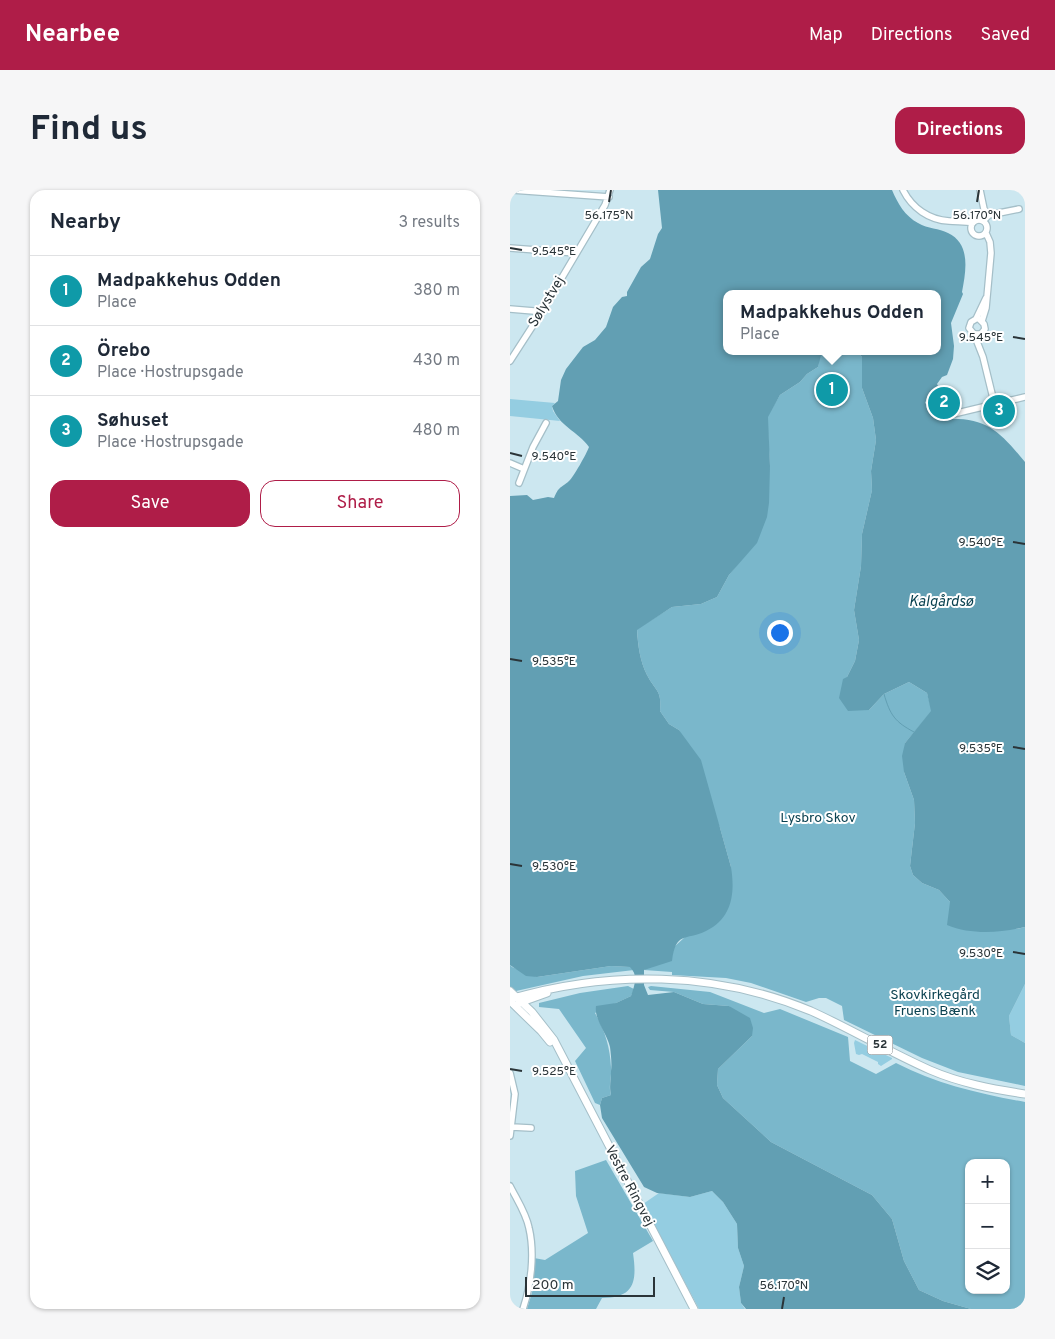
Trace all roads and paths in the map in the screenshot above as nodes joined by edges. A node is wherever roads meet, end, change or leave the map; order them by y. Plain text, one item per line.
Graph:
1 (512, 190) edge
2 (902, 190) edge
3 (980, 190) edge
4 (609, 193) edge
5 (1020, 209) dead end
6 (989, 215) junction
7 (983, 221) junction
8 (972, 225) junction
9 (984, 234) junction
10 (510, 248) edge
11 (576, 253) junction
12 (986, 298) junction
13 (510, 309) edge
14 (541, 313) junction
15 (976, 319) junction
16 (982, 321) junction
17 (982, 333) junction
18 (974, 334) junction
19 (983, 357) junction
20 (510, 361) edge
21 (1025, 397) edge
22 (1000, 403) junction
23 (949, 414) dead end
24 (546, 423) dead end
25 (510, 464) edge
26 (524, 469) junction
27 (518, 483) dead end
28 (513, 1000) edge
29 (565, 1063) junction
30 (510, 1075) edge
31 (1025, 1094) edge
32 (512, 1127) junction
33 (531, 1128) dead end
34 (510, 1136) edge
35 (510, 1186) edge
36 (523, 1309) edge
37 (694, 1309) edge

1 - 4 street
2 - 8 street
3 - 6 street
4 - 11 street, Sølystvej
5 - 6 street
6 - 7 street
7 - 8 street
7 - 9 street
8 - 9 street
9 - 12 street
10 - 11 street
11 - 14 street, Sølystvej
12 - 15 street
12 - 16 street
13 - 14 street
14 - 20 street, Sølystvej
15 - 16 street
15 - 18 street
16 - 17 street
17 - 18 street
17 - 19 street
18 - 19 street
19 - 22 street
21 - 22 street
22 - 23 street
24 - 26 street
25 - 26 street
26 - 27 street
28 - 29 main road, Vestre Ringvej
28 - 29 main road, Vestre Ringvej
28 - 31 main road, 52
29 - 37 main road, Vestre Ringvej
30 - 32 street
32 - 33 street
32 - 34 street
35 - 36 street

